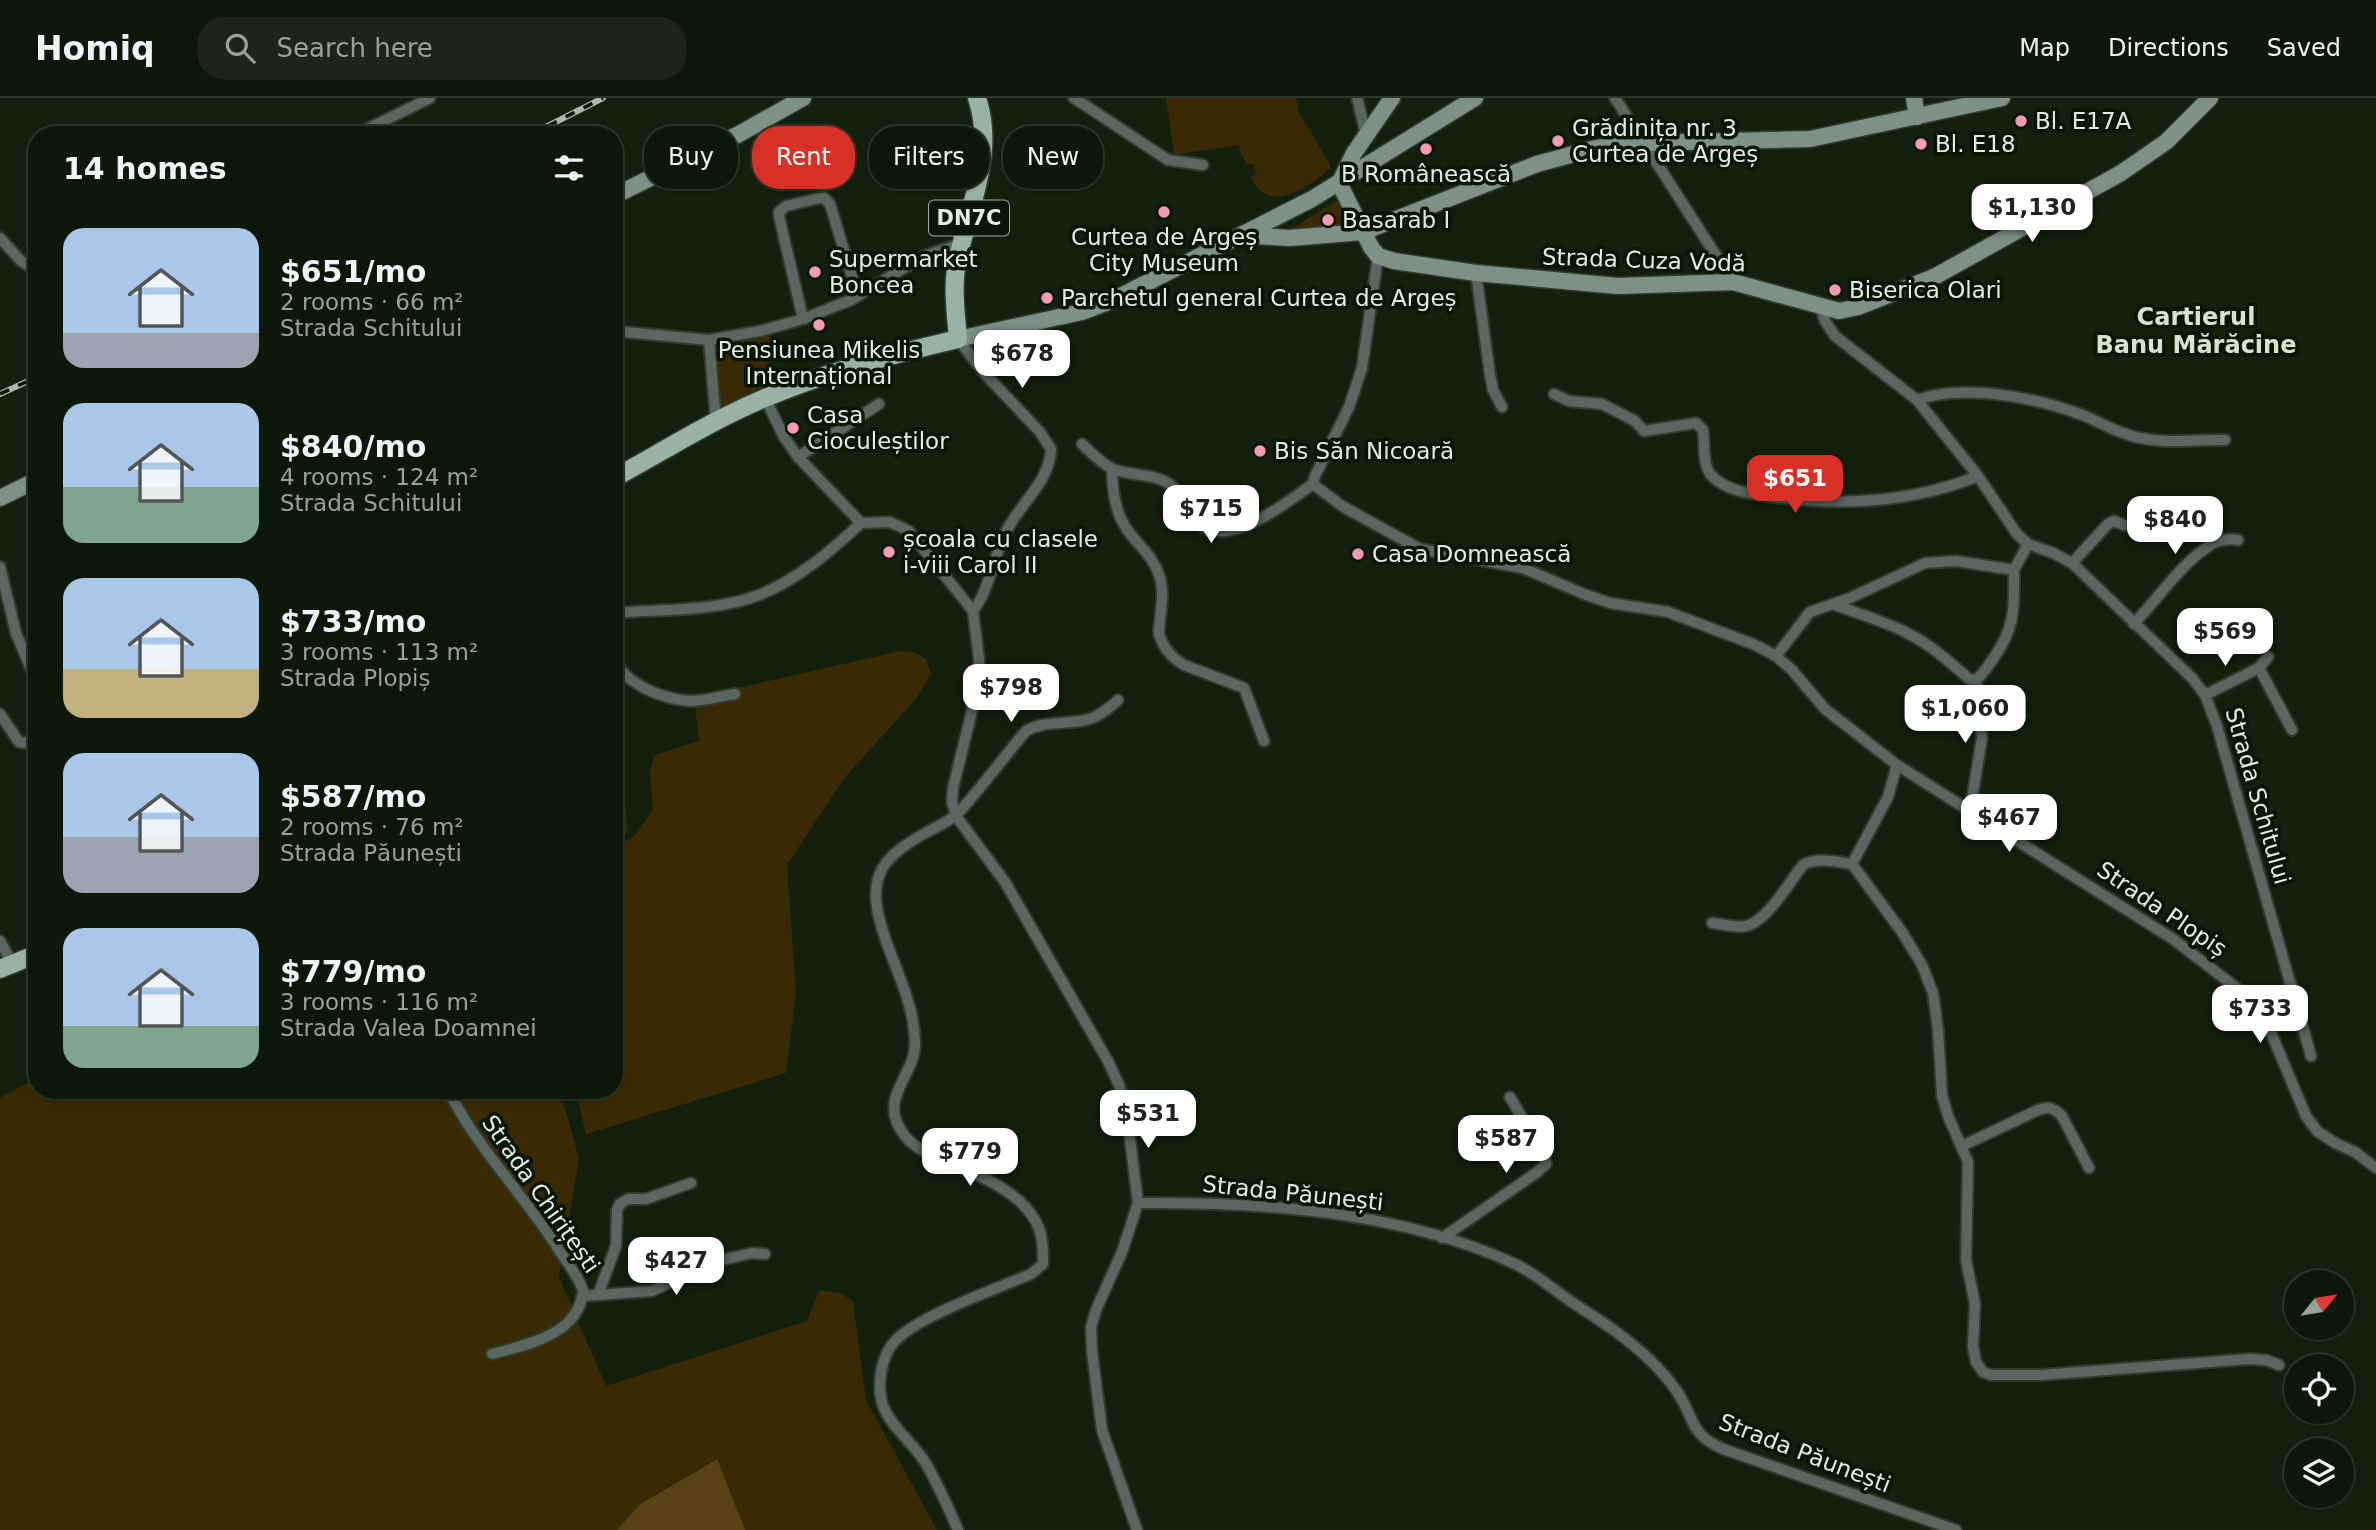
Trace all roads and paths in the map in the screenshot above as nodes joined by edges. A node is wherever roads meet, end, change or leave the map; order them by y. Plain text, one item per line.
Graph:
1 (430, 98) edge
2 (803, 98) edge
3 (977, 98) edge
4 (1074, 98) edge
5 (1357, 98) edge
6 (1392, 98) edge
7 (1475, 98) edge
8 (1615, 98) edge
9 (1914, 98) edge
10 (2002, 98) edge
11 (2210, 98) edge
12 (1973, 102) edge
13 (1917, 117) junction
14 (373, 126) edge
15 (1366, 135) junction
16 (1645, 143) junction
17 (1203, 165) dead end
18 (1339, 183) junction
19 (623, 192) edge
20 (1363, 232) junction
21 (1243, 235) junction
22 (0, 239) edge
23 (961, 244) junction
24 (1378, 257) junction
25 (28, 265) edge
26 (1476, 273) junction
27 (1733, 282) junction
28 (859, 296) junction
29 (1821, 308) junction
30 (803, 318) junction
31 (623, 332) edge
32 (958, 339) junction
33 (709, 340) junction
34 (1554, 394) dead end
35 (765, 398) junction
36 (1917, 400) junction
37 (879, 404) dead end
38 (1502, 407) dead end
39 (716, 422) junction
40 (2225, 440) dead end
41 (1082, 444) dead end
42 (798, 457) junction
43 (1112, 469) junction
44 (623, 473) edge
45 (1978, 476) junction
46 (28, 484) edge
47 (1314, 484) junction
48 (0, 498) edge
49 (860, 523) junction
50 (2124, 525) dead end
51 (2238, 540) dead end
52 (2028, 544) junction
53 (2072, 564) junction
54 (0, 567) edge
55 (2014, 570) junction
56 (1833, 604) junction
57 (623, 611) edge
58 (973, 611) junction
59 (2134, 624) junction
60 (1776, 656) junction
61 (2268, 657) dead end
62 (28, 662) edge
63 (2259, 668) junction
64 (623, 673) edge
65 (1976, 680) junction
66 (735, 694) dead end
67 (2205, 695) junction
68 (1118, 700) dead end
69 (0, 714) edge
70 (2292, 730) dead end
71 (28, 741) edge
72 (1264, 741) dead end
73 (1897, 765) junction
74 (1970, 811) junction
75 (956, 816) junction
76 (1852, 864) junction
77 (1712, 923) dead end
78 (0, 941) edge
79 (28, 958) edge
80 (7, 967) edge
81 (2311, 1056) dead end
82 (1510, 1097) dead end
83 (452, 1099) edge
84 (1962, 1146) junction
85 (2089, 1168) dead end
86 (2376, 1168) edge
87 (691, 1183) dead end
88 (1138, 1203) junction
89 (1442, 1238) junction
90 (765, 1254) dead end
91 (598, 1295) junction
92 (583, 1296) junction
93 (492, 1354) dead end
94 (2280, 1365) dead end
95 (1934, 1526) edge
96 (958, 1530) edge
97 (1138, 1530) edge
98 (1956, 1530) edge

1 - 14 street
2 - 19 street
3 - 23 main road, DN7C
4 - 17 street
5 - 15 street
6 - 15 street
7 - 18 street
8 - 16 street
9 - 13 street
10 - 12 street
11 - 29 street, Strada Cuza Vodă
12 - 13 street
13 - 16 street
15 - 18 street
16 - 20 street
16 - 27 street
18 - 20 street
18 - 21 street
20 - 21 street
20 - 24 street
21 - 32 street
22 - 25 street
23 - 28 street
23 - 32 main road, DN7C
24 - 26 street, Strada Cuza Vodă
24 - 47 street
26 - 27 street, Strada Cuza Vodă
26 - 38 street
27 - 29 street, Strada Cuza Vodă
28 - 30 street
28 - 30 street
29 - 36 street, Strada Schitului
30 - 33 street
31 - 33 street
32 - 35 main road
32 - 58 street
33 - 39 street
34 - 45 street
35 - 39 main road
35 - 42 street
36 - 40 street
36 - 45 street, Strada Schitului
37 - 42 street
39 - 44 main road
41 - 43 street
42 - 49 street
43 - 47 street
43 - 72 street
45 - 52 street, Strada Schitului
46 - 48 street
47 - 60 street, Strada Plopiș
49 - 57 street
49 - 58 street
50 - 53 street
51 - 59 street
52 - 53 street, Strada Schitului
52 - 55 street
53 - 59 street, Strada Schitului
54 - 62 street
55 - 56 street
55 - 65 street
56 - 60 street
56 - 65 street
58 - 75 street
59 - 67 street, Strada Schitului
60 - 73 street, Strada Plopiș
61 - 63 street
63 - 67 street
63 - 70 street
64 - 66 street
65 - 74 street
67 - 81 street, Strada Schitului
68 - 75 street
69 - 71 street
73 - 74 street, Strada Plopiș
73 - 76 street
74 - 86 street, Strada Plopiș
75 - 88 street
75 - 96 street
76 - 77 street
76 - 84 street
78 - 80 street
79 - 80 main road
82 - 89 street
83 - 92 street, Strada Chirițești
84 - 85 street
84 - 94 street
87 - 91 street
88 - 89 street, Strada Păunești
88 - 97 street
89 - 95 street, Strada Păunești
90 - 91 street
91 - 92 street
92 - 93 street, Strada Chirițești
95 - 98 street, Strada Păunești

